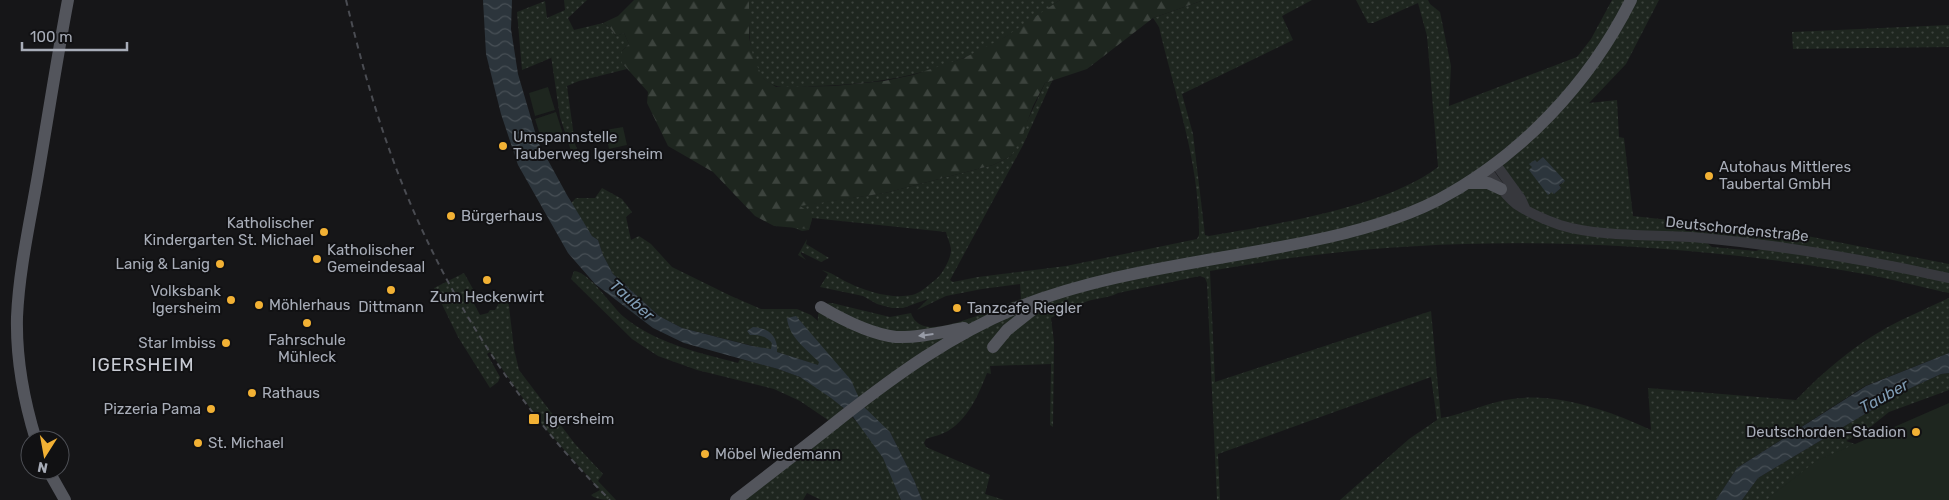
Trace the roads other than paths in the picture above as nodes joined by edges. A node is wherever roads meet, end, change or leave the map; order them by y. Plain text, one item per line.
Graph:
1 (68, 0) edge
2 (1631, 0) edge
3 (1491, 166) junction
4 (1467, 183) junction
5 (1501, 189) junction
6 (1525, 208) junction
7 (1949, 278) edge
8 (1051, 296) junction
9 (821, 308) dead end
10 (974, 327) junction
11 (993, 346) dead end
12 (33, 430) edge
13 (54, 480) edge
14 (65, 500) edge
15 (736, 500) edge

1 - 12 main road
2 - 3 main road
3 - 4 main road
3 - 5 street, Deutschordenstraße
3 - 6 street
4 - 5 main road
4 - 8 main road
5 - 6 street, Deutschordenstraße
6 - 7 street, Deutschordenstraße
8 - 10 main road
8 - 11 main road
10 -> 9 main road
10 - 15 main road
13 - 14 main road

